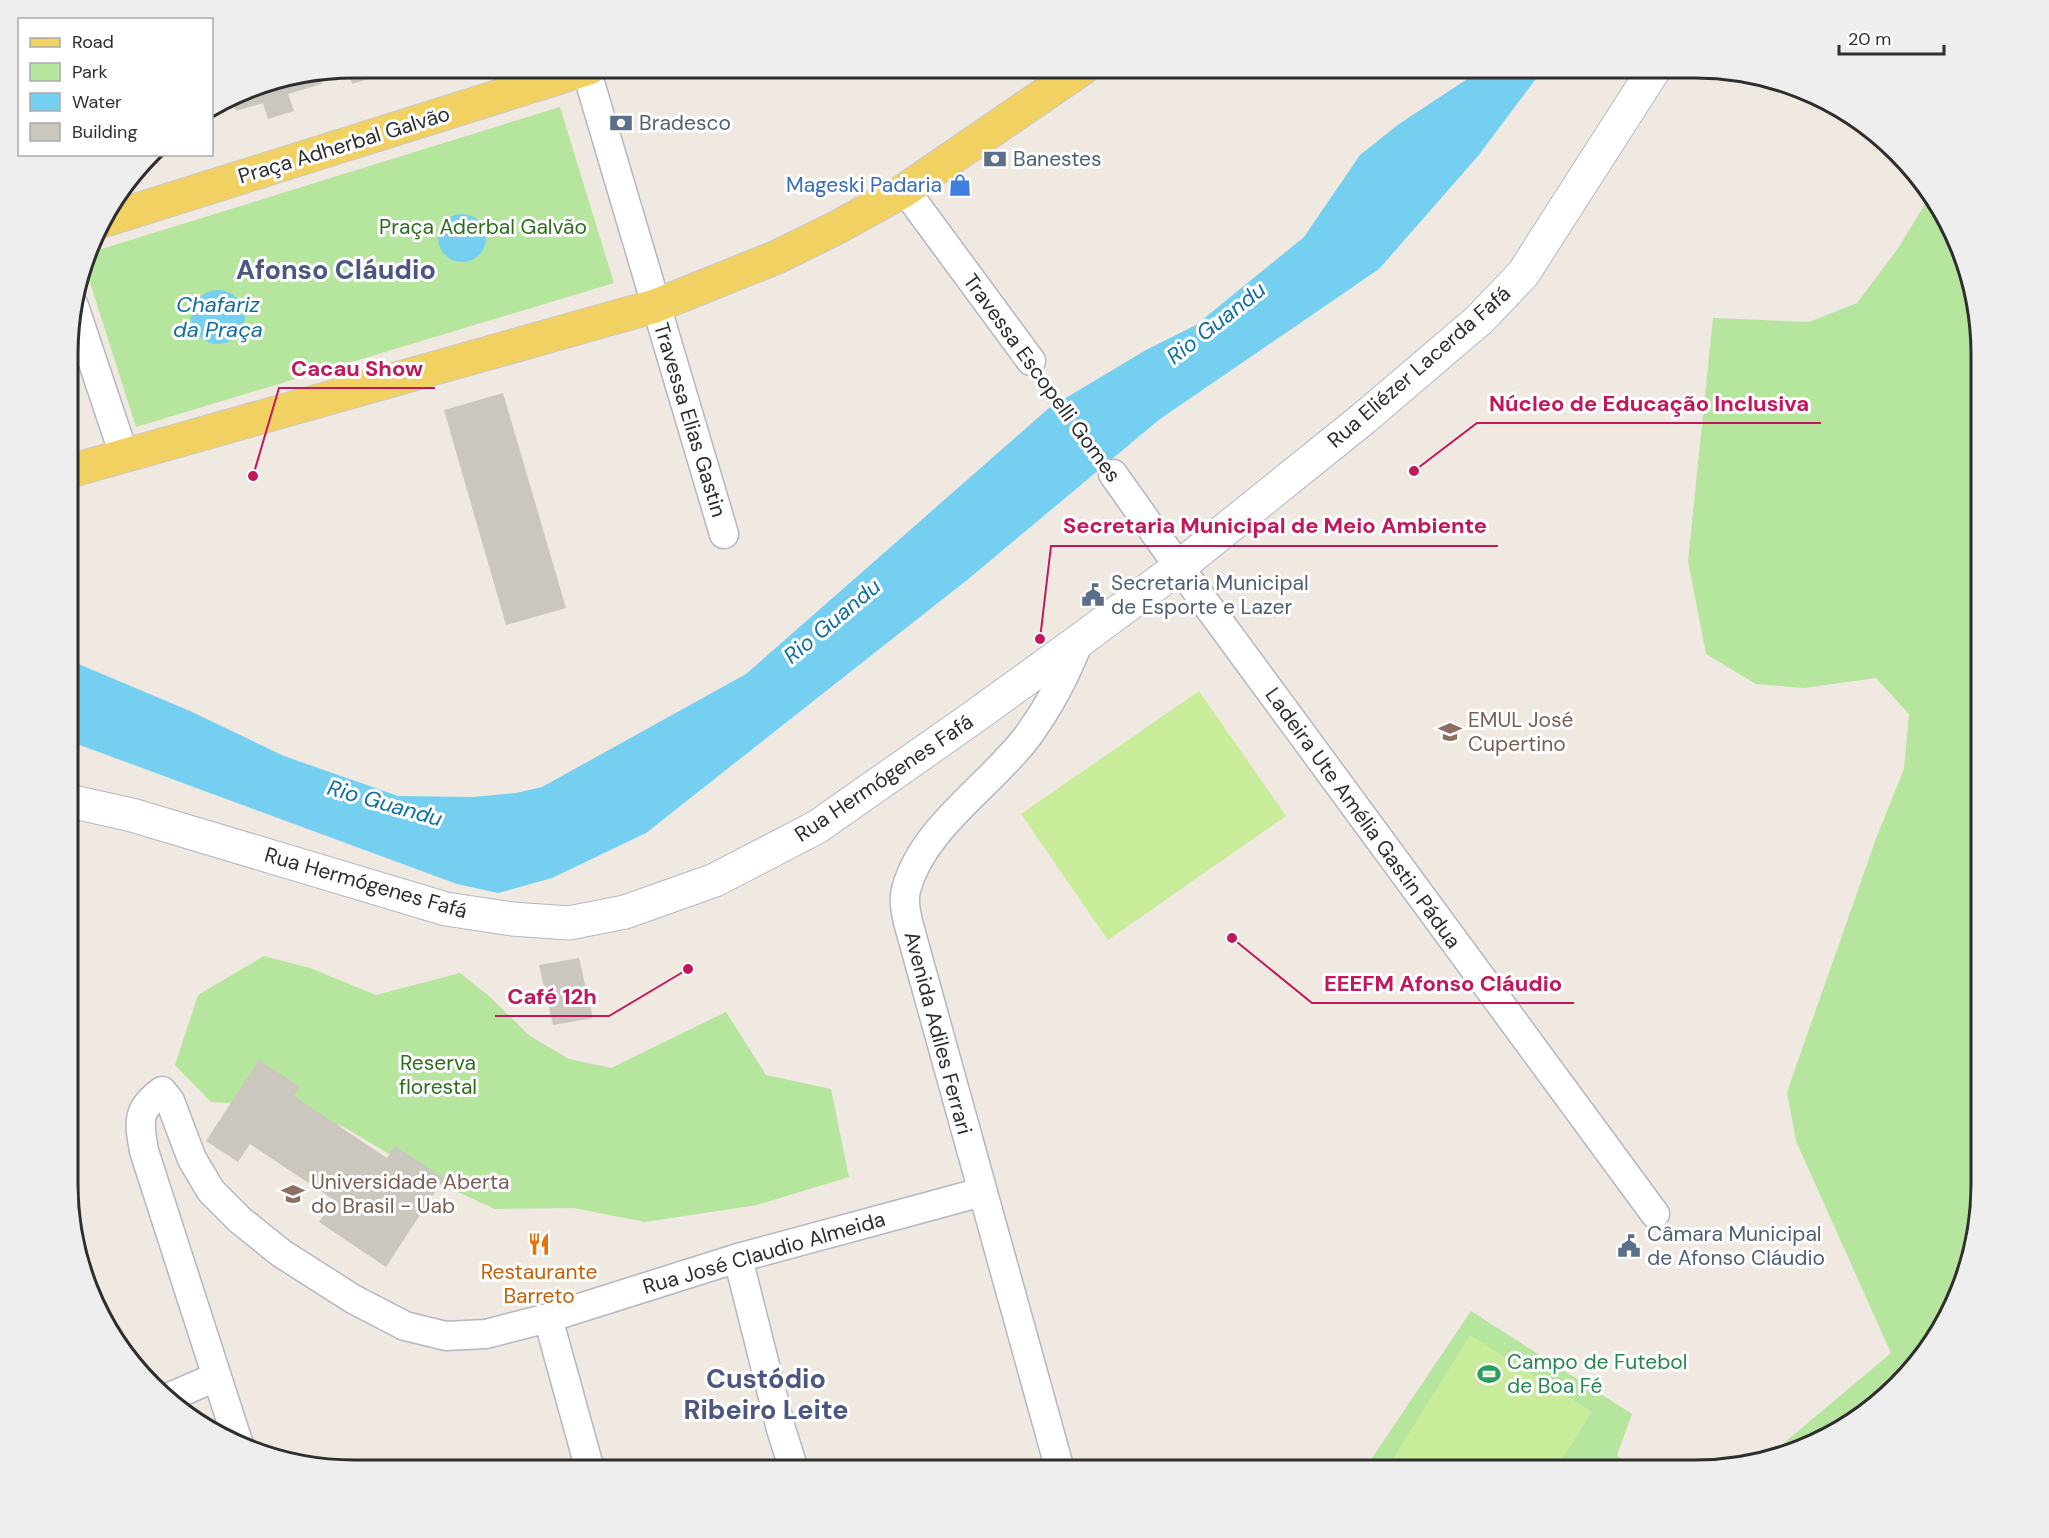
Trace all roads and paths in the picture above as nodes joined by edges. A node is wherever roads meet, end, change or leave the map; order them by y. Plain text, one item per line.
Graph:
1 (555, 78) edge
2 (590, 78) edge
3 (1068, 78) edge
4 (1649, 78) edge
5 (905, 190) junction
6 (114, 217) edge
7 (655, 306) junction
8 (80, 323) edge
9 (1031, 361) joint
10 (124, 455) junction
11 (78, 469) edge
12 (1113, 474) joint
13 (724, 534) dead end
14 (1179, 567) junction
15 (1079, 640) junction
16 (78, 803) edge
17 (982, 1192) junction
18 (1655, 1214) dead end
19 (738, 1258) junction
20 (548, 1318) junction
21 (216, 1377) junction
22 (176, 1394) edge
23 (235, 1432) edge
24 (587, 1460) edge
25 (791, 1460) edge
26 (1057, 1460) edge

1 - 6 main road, Praça Adherbal Galvão
2 - 7 street, Travessa Elias Gastin
3 - 5 main road
4 - 14 street, Rua Eliézer Lacerda Fafá
5 - 7 main road
5 - 9 street, Travessa Escopelli Gomes
7 - 10 main road
7 - 13 street, Travessa Elias Gastin
8 - 10 street
9 - 12 path, Travessa Escopelli Gomes
10 - 11 main road
12 - 14 street, Travessa Escopelli Gomes
14 - 15 street, Rua Hermógenes Fafá
14 - 18 street, Ladeira Ute Amélia Gastin Pádua
15 - 16 street, Rua Hermógenes Fafá
15 - 17 street, Avenida Adiles Ferrari
17 - 19 street, Rua José Claudio Almeida
17 - 26 street, Avenida Adiles Ferrari
19 - 20 street, Rua José Claudio Almeida
19 - 25 street
20 - 21 street, Rua José Claudio Almeida
20 - 24 street
21 - 22 street
21 - 23 street

